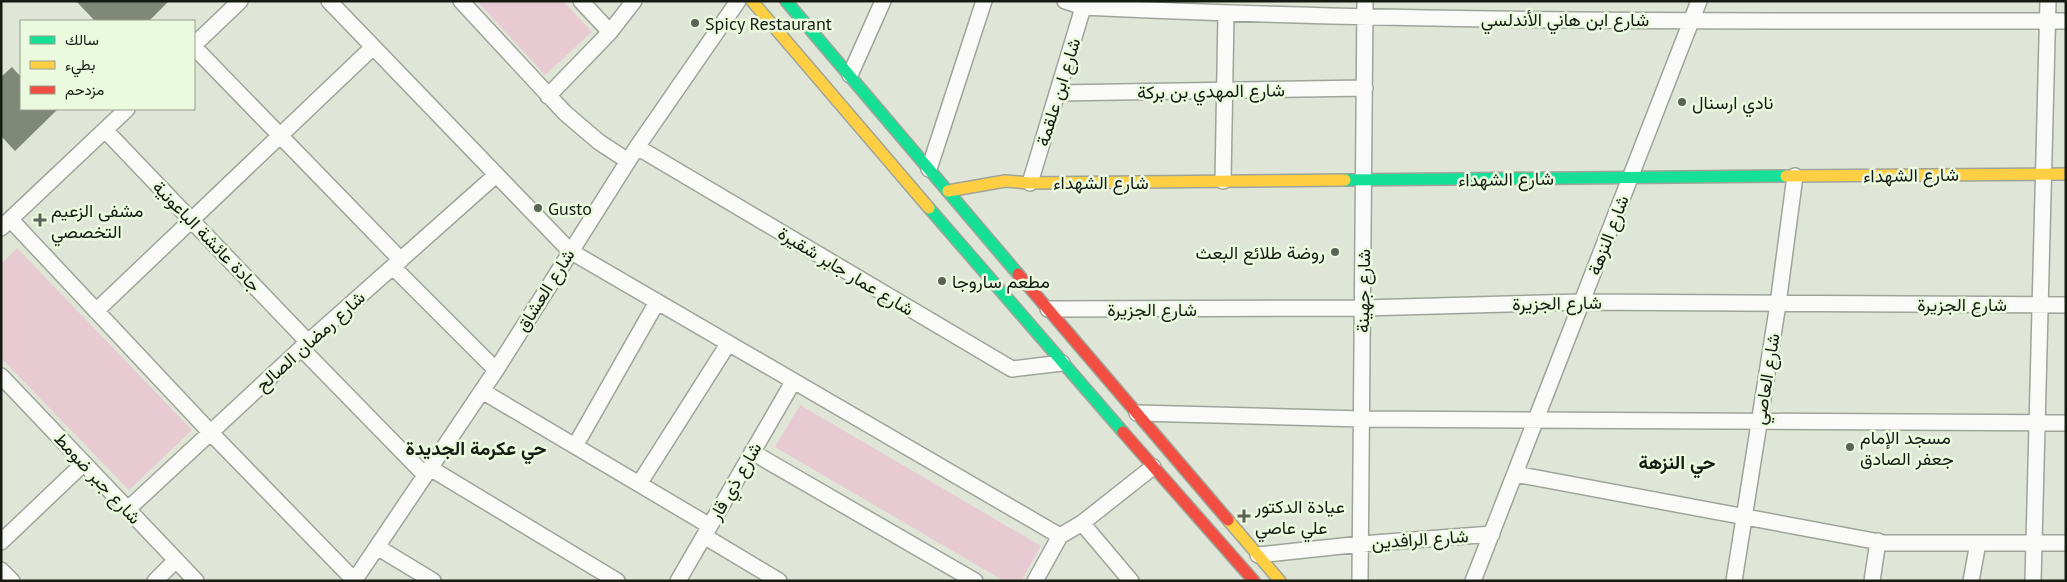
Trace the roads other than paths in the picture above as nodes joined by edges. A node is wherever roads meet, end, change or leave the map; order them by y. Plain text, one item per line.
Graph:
1 (240, 1) edge
2 (329, 1) edge
3 (461, 1) edge
4 (581, 1) edge
5 (634, 1) edge
6 (738, 1) edge
7 (752, 1) edge
8 (786, 1) edge
9 (883, 1) edge
10 (984, 1) edge
11 (1065, 1) edge
12 (1366, 1) edge
13 (1699, 1) edge
14 (2048, 1) edge
15 (1084, 4) edge
16 (1226, 14) junction
17 (1365, 18) junction
18 (1691, 20) junction
19 (2048, 21) junction
20 (2066, 21) edge
21 (610, 32) junction
22 (195, 45) edge
23 (195, 47) edge
24 (373, 47) junction
25 (850, 75) junction
26 (1364, 88) junction
27 (1224, 90) junction
28 (1057, 93) junction
29 (548, 96) junction
30 (126, 110) edge
31 (106, 130) junction
32 (279, 135) junction
33 (637, 147) junction
34 (628, 161) junction
35 (929, 169) junction
36 (2044, 174) junction
37 (2066, 174) edge
38 (496, 175) junction
39 (1794, 176) junction
40 (1630, 178) junction
41 (1364, 180) junction
42 (1222, 181) junction
43 (1030, 182) junction
44 (948, 191) junction
45 (191, 219) junction
46 (6, 224) edge
47 (570, 250) junction
48 (397, 263) junction
49 (657, 302) junction
50 (1582, 302) junction
51 (1778, 304) junction
52 (2041, 304) junction
53 (2066, 305) edge
54 (1363, 308) junction
55 (1048, 309) junction
56 (96, 311) junction
57 (728, 344) junction
58 (305, 345) junction
59 (1062, 363) junction
60 (496, 370) junction
61 (1, 376) edge
62 (793, 382) junction
63 (482, 391) junction
64 (1137, 413) junction
65 (1362, 419) junction
66 (1536, 421) junction
67 (1760, 421) junction
68 (2066, 423) edge
69 (2038, 424) junction
70 (210, 432) junction
71 (575, 446) junction
72 (752, 452) junction
73 (84, 463) junction
74 (1153, 467) junction
75 (427, 472) junction
76 (1515, 474) junction
77 (639, 484) junction
78 (128, 509) junction
79 (1744, 517) junction
80 (1082, 523) junction
81 (707, 531) junction
82 (1492, 534) junction
83 (1060, 536) junction
84 (1878, 541) junction
85 (1, 542) edge
86 (1978, 543) junction
87 (2034, 543) junction
88 (2066, 543) edge
89 (1361, 544) junction
90 (377, 547) junction
91 (1258, 555) junction
92 (176, 560) junction
93 (1, 570) edge
94 (354, 580) edge
95 (12, 581) edge
96 (154, 581) edge
97 (196, 581) edge
98 (433, 581) edge
99 (617, 581) edge
100 (678, 581) edge
101 (779, 581) edge
102 (975, 581) edge
103 (1035, 581) edge
104 (1132, 581) edge
105 (1254, 581) edge
106 (1280, 581) edge
107 (1360, 581) edge
108 (1473, 581) edge
109 (1734, 581) edge
110 (1872, 581) edge
111 (1971, 581) edge
112 (2034, 581) edge

1 - 22 street
2 - 24 street
3 - 29 street
4 - 21 street
5 - 21 street
6 - 33 street, شارع العشاق
7 - 59 main road
8 - 25 main road
9 - 25 street
10 - 35 street
11 - 15 street, شارع ابن هاني الأندلسي
12 - 17 street, شارع جهينة
13 - 18 street, شارع النزهة
14 - 19 street
15 - 16 street, شارع ابن هاني الأندلسي
15 - 28 street, شارع ابن علقمة
16 - 17 street, شارع ابن هاني الأندلسي
16 - 27 street
17 - 18 street, شارع ابن هاني الأندلسي
17 - 26 street, شارع جهينة
18 - 19 street, شارع ابن هاني الأندلسي
18 - 40 street, شارع النزهة
19 - 20 street, شارع ابن هاني الأندلسي
19 - 36 street
21 - 29 street
23 - 32 street
24 - 32 street
24 - 38 street
25 - 35 main road
26 - 27 street, شارع المهدي بن بركة
26 - 41 street, شارع جهينة
27 - 28 street, شارع المهدي بن بركة
27 - 42 street
28 - 43 street, شارع ابن علقمة
29 - 34 street
30 - 31 street
31 - 45 street, جادة عائشة الباعونية
31 - 46 street
32 - 45 street
32 - 48 street
33 - 34 street, شارع العشاق
33 - 59 street, شارع عمار جابر شقيرة
34 - 47 street, شارع العشاق
35 - 44 main road
36 - 37 main road, شارع الشهداء
36 - 39 main road, شارع الشهداء
36 - 52 street
38 - 47 street
38 - 48 street, شارع رمضان الصالح
39 - 40 main road, شارع الشهداء
39 - 51 street, شارع العاصي
40 - 41 main road, شارع الشهداء
40 - 50 street, شارع النزهة
41 - 42 main road, شارع الشهداء
41 - 54 street, شارع جهينة
42 - 43 main road, شارع الشهداء
43 - 44 main road, شارع الشهداء
44 - 55 main road
45 - 56 street
45 - 58 street, جادة عائشة الباعونية
46 - 56 street
47 - 49 street
47 - 60 street, شارع العشاق
48 - 58 street, شارع رمضان الصالح
48 - 60 street
49 - 57 street
49 - 71 street
50 - 51 street, شارع الجزيرة
50 - 54 street, شارع الجزيرة
50 - 66 street, شارع النزهة
51 - 52 street, شارع الجزيرة
51 - 67 street, شارع العاصي
52 - 53 street, شارع الجزيرة
52 - 69 street
54 - 55 street, شارع الجزيرة
54 - 65 street, شارع جهينة
55 - 64 main road
56 - 70 street
57 - 62 street
57 - 77 street
58 - 70 street, شارع رمضان الصالح
58 - 75 street, جادة عائشة الباعونية
59 - 74 main road
60 - 63 street, شارع العشاق
61 - 73 street, شارع جبر ضومط
62 - 72 street, شارع ذي قار
62 - 83 street
63 - 71 street
63 - 75 street, شارع العشاق
64 - 65 street
64 - 91 main road
65 - 66 street
65 - 89 street, شارع جهينة
66 - 67 street
66 - 76 street, شارع النزهة
67 - 69 street
67 - 79 street, شارع العاصي
68 - 69 street
69 - 87 street
70 - 78 street, شارع رمضان الصالح
70 - 94 street
71 - 77 street
72 - 81 street, شارع ذي قار
72 - 102 street
73 - 78 street, شارع جبر ضومط
73 - 85 street
74 - 80 street
74 - 105 main road
75 - 90 street, شارع العشاق
75 - 99 street, جادة عائشة الباعونية
76 - 79 street
76 - 82 street, شارع النزهة
77 - 81 street
78 - 92 street, شارع جبر ضومط
79 - 84 street
79 - 109 street, شارع العاصي
80 - 83 street
80 - 104 street
81 - 100 street, شارع ذي قار
81 - 101 street
82 - 89 street, شارع الرافدين
82 - 108 street, شارع النزهة
83 - 103 street
84 - 86 street
84 - 110 street
86 - 87 street
86 - 111 street
87 - 88 street
87 - 112 street
89 - 91 street, شارع الرافدين
89 - 107 street, شارع جهينة
90 - 94 street, شارع العشاق
90 - 98 street
91 - 106 main road
92 - 96 street
92 - 97 street, شارع جبر ضومط
93 - 95 street

